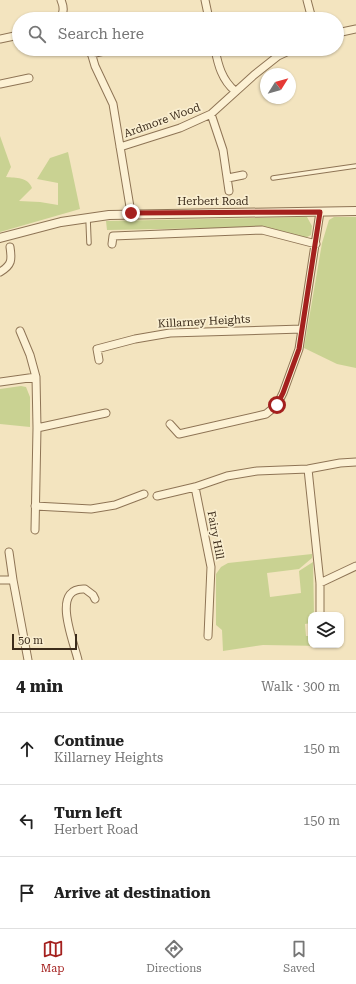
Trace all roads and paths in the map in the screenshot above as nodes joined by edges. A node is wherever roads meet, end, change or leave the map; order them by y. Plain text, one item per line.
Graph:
1 (61, 0) edge
2 (204, 0) edge
3 (307, 0) edge
4 (63, 12) edge
5 (207, 12) edge
6 (310, 12) edge
7 (356, 29) edge
8 (344, 32) edge
9 (12, 36) edge
10 (0, 39) edge
11 (91, 56) edge
12 (217, 56) edge
13 (278, 56) edge
14 (29, 78) dead end
15 (0, 84) edge
16 (235, 91) junction
17 (211, 114) junction
18 (120, 147) junction
19 (356, 166) edge
20 (243, 175) dead end
21 (228, 178) junction
22 (274, 178) dead end
23 (229, 191) dead end
24 (356, 211) edge
25 (320, 212) junction
26 (131, 213) junction
27 (88, 217) junction
28 (0, 238) edge
29 (88, 243) dead end
30 (112, 244) dead end
31 (316, 244) junction
32 (10, 247) dead end
33 (0, 272) edge
34 (302, 329) junction
35 (20, 331) dead end
36 (99, 360) dead end
37 (36, 376) junction
38 (0, 382) edge
39 (106, 413) dead end
40 (170, 424) dead end
41 (37, 428) junction
42 (356, 462) edge
43 (308, 469) junction
44 (195, 487) junction
45 (144, 494) dead end
46 (157, 496) dead end
47 (35, 506) junction
48 (35, 530) dead end
49 (9, 552) dead end
50 (356, 566) edge
51 (0, 580) edge
52 (13, 580) junction
53 (320, 583) junction
54 (95, 599) dead end
55 (320, 612) edge
56 (208, 636) dead end
57 (28, 660) edge
58 (78, 660) edge

1 - 4 street
2 - 5 street
3 - 6 street
7 - 8 street
9 - 10 street
11 - 18 street, Ardmore Wood
12 - 16 street
13 - 16 street, Ardmore Wood
14 - 15 street
16 - 17 street, Ardmore Wood
17 - 18 street, Ardmore Wood
17 - 21 street, Ardmore Wood
18 - 26 street, Ardmore Wood
19 - 22 lane
20 - 21 street
21 - 23 street, Ardmore Wood
24 - 25 street, Herbert Road
25 - 26 street, Herbert Road
25 - 31 street
26 - 27 street, Herbert Road
27 - 28 street, Herbert Road
27 - 29 lane
30 - 31 street
31 - 34 street
32 - 33 street
34 - 36 street, Killarney Heights
34 - 40 street
35 - 37 street
37 - 38 street
37 - 41 street
39 - 41 street
41 - 47 street
42 - 43 street
43 - 44 street
43 - 53 street
44 - 46 street
44 - 56 street, Fairy Hill
45 - 47 street
47 - 48 street
49 - 52 street
50 - 53 street
51 - 52 street
52 - 57 street
53 - 55 street
54 - 58 street

